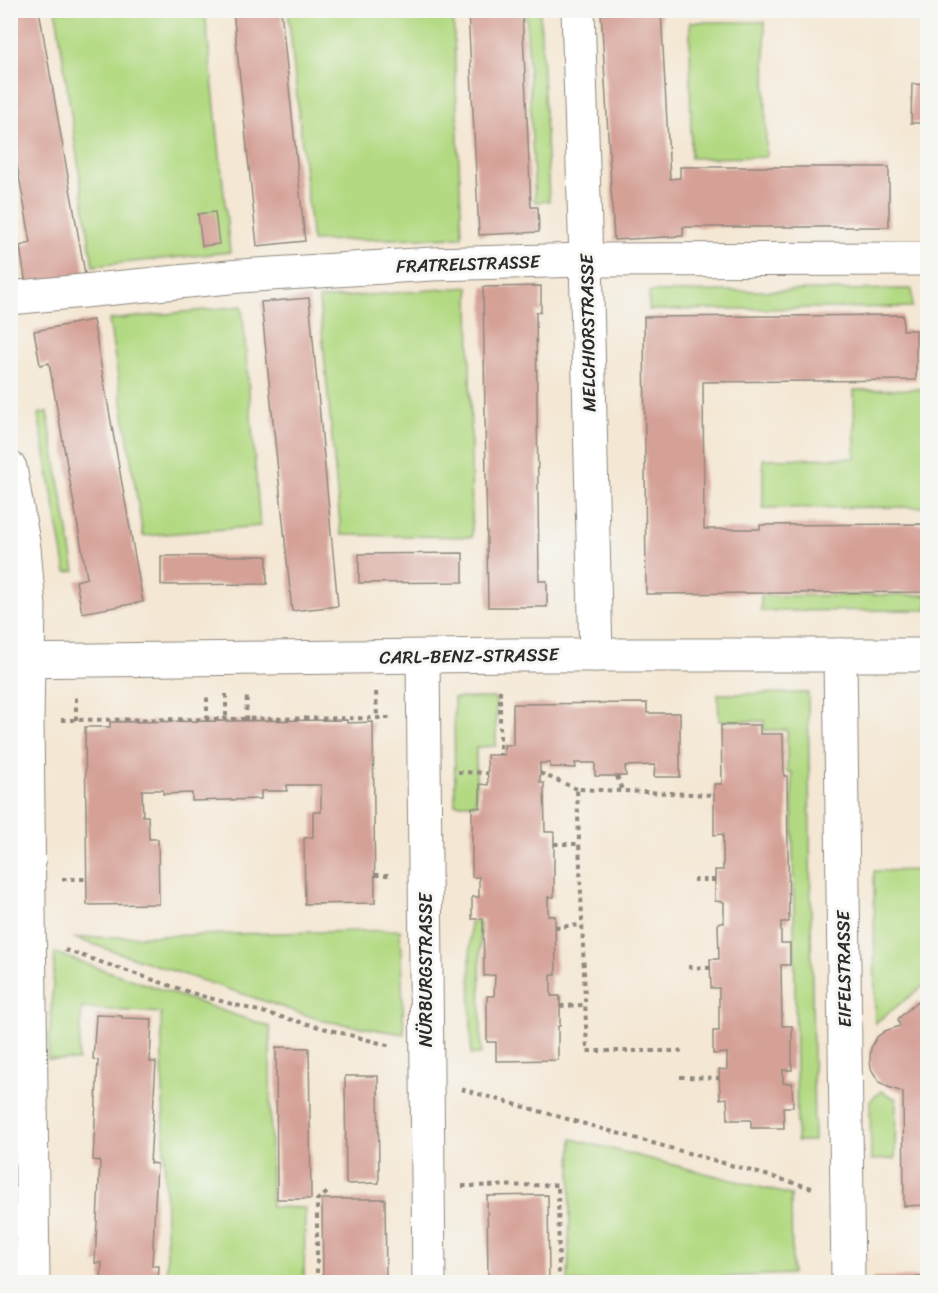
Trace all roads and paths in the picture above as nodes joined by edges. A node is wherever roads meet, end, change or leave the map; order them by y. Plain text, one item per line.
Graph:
1 (578, 10) edge
2 (927, 259) edge
3 (586, 260) junction
4 (10, 298) edge
5 (10, 468) edge
6 (596, 655) junction
7 (840, 655) junction
8 (927, 655) edge
9 (423, 657) junction
10 (19, 661) edge
11 (500, 690) dead end
12 (376, 692) dead end
13 (247, 693) dead end
14 (207, 694) dead end
15 (226, 694) dead end
16 (76, 696) dead end
17 (377, 718) junction
18 (423, 718) junction
19 (27, 720) junction
20 (76, 720) junction
21 (207, 720) junction
22 (226, 720) junction
23 (247, 720) junction
24 (500, 755) dead end
25 (540, 773) dead end
26 (617, 776) dead end
27 (577, 789) junction
28 (622, 790) junction
29 (714, 795) dead end
30 (554, 844) dead end
31 (579, 844) junction
32 (693, 880) dead end
33 (715, 880) dead end
34 (582, 925) junction
35 (555, 927) dead end
36 (29, 937) junction
37 (687, 967) dead end
38 (710, 968) dead end
39 (585, 1005) junction
40 (560, 1006) dead end
41 (682, 1051) dead end
42 (427, 1067) junction
43 (680, 1077) dead end
44 (720, 1078) dead end
45 (428, 1186) junction
46 (328, 1192) dead end
47 (847, 1198) junction
48 (33, 1282) edge
49 (317, 1282) edge
50 (429, 1282) edge
51 (559, 1282) edge
52 (848, 1282) edge

1 - 3 street, MELCHIORSTRASSE
2 - 3 street, FRATRELSTRASSE
3 - 4 street, FRATRELSTRASSE
3 - 6 street, MELCHIORSTRASSE
5 - 10 street
6 - 7 street, CARL-BENZ-STRASSE
6 - 9 street, CARL-BENZ-STRASSE
7 - 8 street, CARL-BENZ-STRASSE
7 - 47 street, EIFELSTRASSE
9 - 10 street, CARL-BENZ-STRASSE
9 - 18 street, NÜRBURGSTRASSE
10 - 19 street
11 - 24 path
12 - 17 path
13 - 23 path
14 - 21 path
15 - 22 path
16 - 20 path
17 - 18 path
17 - 23 path
18 - 42 street, NÜRBURGSTRASSE
19 - 20 path
19 - 36 street
20 - 21 path
21 - 22 path
22 - 23 path
25 - 27 path
26 - 28 path
27 - 28 path
27 - 31 path
28 - 29 path
30 - 31 path
31 - 34 path
32 - 33 path
34 - 35 path
34 - 39 path
36 - 42 path
36 - 48 street
37 - 38 path
39 - 40 path
39 - 41 path
42 - 45 street, NÜRBURGSTRASSE
42 - 47 path
43 - 44 path
45 - 50 street, NÜRBURGSTRASSE
45 - 51 path
46 - 49 path
47 - 52 street, EIFELSTRASSE

